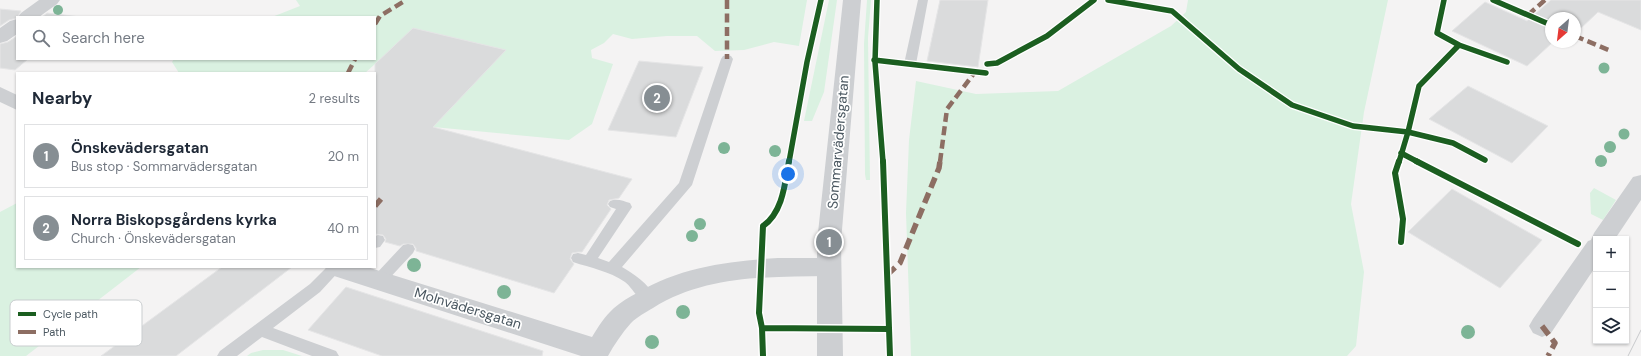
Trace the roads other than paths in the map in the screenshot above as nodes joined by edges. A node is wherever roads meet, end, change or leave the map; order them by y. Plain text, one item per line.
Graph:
1 (51, 0) edge
2 (852, 0) edge
3 (923, 0) edge
4 (29, 16) edge
5 (16, 26) edge
6 (0, 37) edge
7 (726, 59) dead end
8 (910, 64) dead end
9 (0, 94) edge
10 (16, 102) edge
11 (1641, 183) edge
12 (615, 204) dead end
13 (1604, 236) edge
14 (408, 249) dead end
15 (1593, 251) edge
16 (828, 267) junction
17 (344, 268) edge
18 (612, 268) junction
19 (380, 280) junction
20 (648, 297) junction
21 (1542, 326) dead end
22 (260, 329) junction
23 (596, 353) edge
24 (225, 356) edge
25 (331, 356) edge
26 (830, 356) edge

1 - 4 street
2 - 16 street, Sommarvädersgatan
3 - 8 lane
5 - 6 street
7 - 18 lane
9 - 10 street
11 - 13 street
12 - 18 lane
14 - 19 lane
15 - 21 street
16 - 20 street
16 - 26 street, Sommarvädersgatan
17 - 19 street, Molnvädersgatan
17 - 22 lane, Molnvädersgatan
18 - 20 lane
19 - 23 street, Molnvädersgatan
20 - 23 street
22 - 24 lane, Molnvädersgatan
22 - 25 lane

